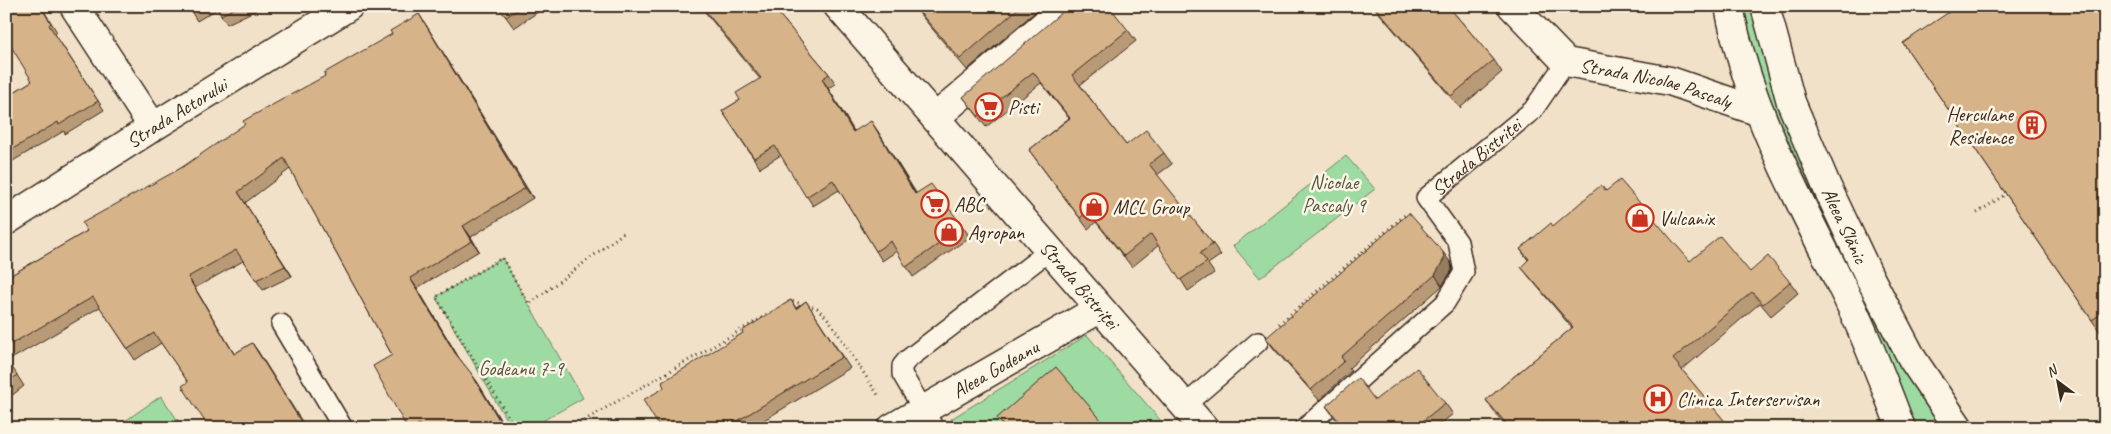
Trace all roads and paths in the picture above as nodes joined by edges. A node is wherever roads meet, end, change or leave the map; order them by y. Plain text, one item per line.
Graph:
1 (74, 6) edge
2 (349, 6) edge
3 (838, 6) edge
4 (1066, 6) edge
5 (1512, 6) edge
6 (1728, 6) edge
7 (1764, 6) edge
8 (1566, 62) junction
9 (1760, 112) junction
10 (935, 118) junction
11 (153, 127) junction
12 (2006, 194) edge
13 (1426, 198) junction
14 (1978, 213) dead end
15 (6, 221) edge
16 (626, 231) dead end
17 (1049, 251) junction
18 (1099, 309) junction
19 (281, 324) dead end
20 (1258, 342) joint
21 (1184, 406) junction
22 (928, 418) edge
23 (895, 426) edge
24 (343, 428) edge
25 (515, 428) edge
26 (571, 428) edge
27 (1204, 428) edge
28 (1305, 428) edge
29 (1901, 428) edge
30 (1959, 428) edge

1 - 11 street
2 - 11 street, Strada Actorului
3 - 10 street, Strada Bistriței
4 - 10 street
5 - 8 street, Strada Nicolae Pascaly
6 - 9 street, Aleea Slănic
7 - 30 street, Aleea Slănic
8 - 9 street, Strada Nicolae Pascaly
8 - 13 lane, Strada Bistriței
9 - 29 street, Aleea Slănic
10 - 17 street, Strada Bistriței
11 - 15 street, Strada Actorului
12 - 14 path
13 - 20 path
13 - 28 lane, Strada Bistriței
16 - 25 path
17 - 18 street, Strada Bistriței
17 - 22 lane
18 - 21 street, Strada Bistriței
18 - 22 street, Aleea Godeanu
19 - 24 lane
20 - 21 lane
21 - 27 street, Strada Bistriței
22 - 23 street, Aleea Godeanu
23 - 26 path

